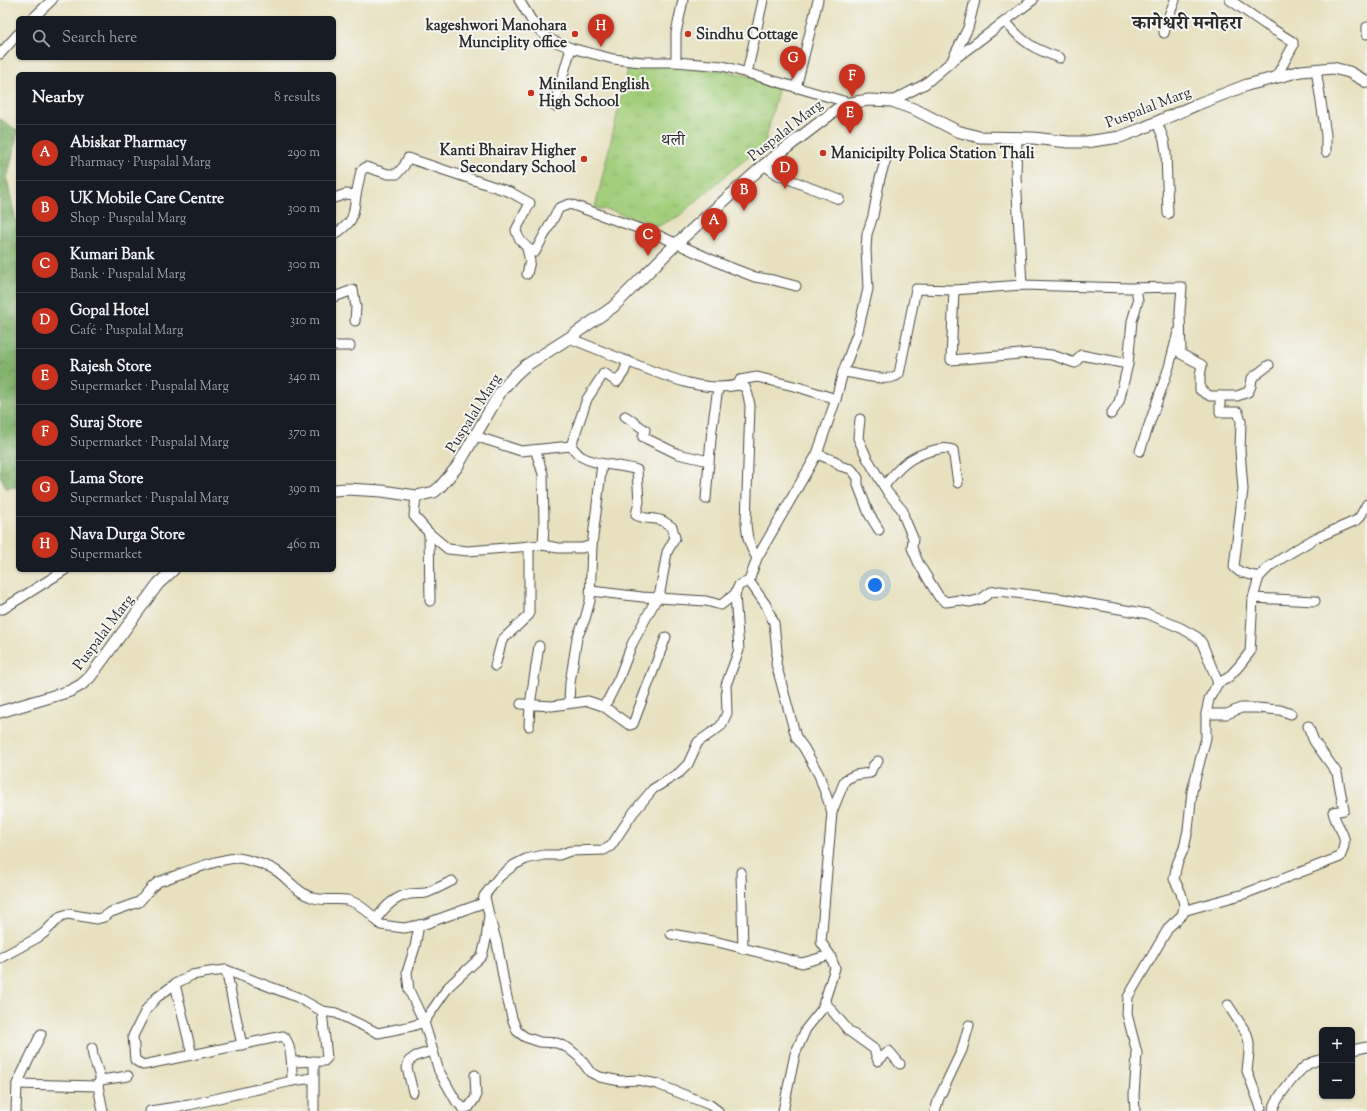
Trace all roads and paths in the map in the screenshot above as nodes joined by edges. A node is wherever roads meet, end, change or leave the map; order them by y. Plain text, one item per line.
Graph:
1 (52, 0) edge
2 (519, 0) edge
3 (683, 0) edge
4 (763, 0) edge
5 (818, 0) edge
6 (975, 0) edge
7 (1033, 0) edge
8 (1175, 0) edge
9 (1230, 0) edge
10 (35, 16) edge
11 (1006, 22) junction
12 (1367, 27) edge
13 (1164, 33) dead end
14 (1367, 34) edge
15 (16, 36) edge
16 (570, 48) junction
17 (0, 54) edge
18 (1060, 58) dead end
19 (952, 61) junction
20 (676, 62) junction
21 (1316, 69) junction
22 (747, 72) junction
23 (1276, 77) junction
24 (1367, 82) edge
25 (796, 88) junction
26 (892, 101) junction
27 (850, 103) junction
28 (554, 106) dead end
29 (1157, 122) junction
30 (1017, 137) junction
31 (1326, 152) dead end
32 (886, 159) dead end
33 (764, 165) junction
34 (356, 195) junction
35 (336, 197) edge
36 (839, 199) dead end
37 (1168, 214) dead end
38 (336, 233) edge
39 (677, 244) junction
40 (527, 249) junction
41 (527, 274) dead end
42 (1022, 285) junction
43 (796, 286) dead end
44 (1136, 288) junction
45 (954, 290) junction
46 (336, 295) edge
47 (355, 320) dead end
48 (1180, 321) junction
49 (569, 338) junction
50 (336, 346) edge
51 (350, 346) dead end
52 (628, 361) junction
53 (1128, 364) junction
54 (1269, 365) dead end
55 (843, 372) junction
56 (738, 385) junction
57 (718, 388) junction
58 (1220, 396) junction
59 (836, 399) junction
60 (1111, 414) dead end
61 (625, 416) dead end
62 (860, 419) dead end
63 (475, 436) junction
64 (571, 446) junction
65 (1140, 451) dead end
66 (536, 452) dead end
67 (817, 454) junction
68 (709, 461) junction
69 (602, 464) junction
70 (958, 483) dead end
71 (884, 486) junction
72 (336, 490) edge
73 (416, 496) junction
74 (706, 499) dead end
75 (1367, 504) edge
76 (879, 530) dead end
77 (429, 533) junction
78 (543, 545) junction
79 (592, 545) junction
80 (529, 546) junction
81 (757, 558) junction
82 (62, 572) edge
83 (171, 572) edge
84 (1259, 577) junction
85 (749, 581) junction
86 (591, 591) junction
87 (735, 594) junction
88 (657, 598) junction
89 (1253, 598) junction
90 (430, 601) dead end
91 (1315, 601) dead end
92 (0, 609) edge
93 (666, 637) dead end
94 (539, 646) dead end
95 (495, 666) dead end
96 (1218, 683) junction
97 (569, 702) junction
98 (526, 704) junction
99 (603, 706) junction
100 (0, 712) edge
101 (1206, 714) junction
102 (1291, 714) dead end
103 (529, 726) dead end
104 (1308, 726) dead end
105 (878, 761) dead end
106 (832, 812) junction
107 (741, 872) dead end
108 (452, 881) dead end
109 (484, 896) junction
110 (1184, 910) junction
111 (489, 915) junction
112 (376, 920) junction
113 (419, 925) junction
114 (671, 934) dead end
115 (743, 949) junction
116 (830, 955) junction
117 (0, 958) edge
118 (226, 970) junction
119 (175, 984) junction
120 (824, 1001) junction
121 (1228, 1004) dead end
122 (322, 1011) junction
123 (424, 1022) junction
124 (969, 1025) dead end
125 (41, 1034) dead end
126 (242, 1044) junction
127 (1367, 1047) edge
128 (92, 1048) dead end
129 (1355, 1049) edge
130 (432, 1051) junction
131 (192, 1055) junction
132 (1319, 1060) edge
133 (314, 1061) junction
134 (292, 1062) junction
135 (900, 1064) dead end
136 (475, 1075) dead end
137 (128, 1076) dead end
138 (313, 1078) junction
139 (292, 1081) junction
140 (100, 1083) junction
141 (17, 1084) junction
142 (413, 1092) dead end
143 (1273, 1108) edge
144 (462, 1110) edge
145 (1257, 1110) edge
146 (16, 1111) edge
147 (103, 1111) edge
148 (150, 1111) edge
149 (314, 1111) edge
150 (718, 1111) edge
151 (783, 1111) edge
152 (935, 1111) edge
153 (1135, 1111) edge

1 - 10 street
2 - 16 street
3 - 20 street
4 - 22 street
5 - 25 street
6 - 19 street
7 - 11 street
8 - 13 street
9 - 23 street
11 - 18 street
11 - 19 street
12 - 14 street
15 - 17 street
16 - 20 street
16 - 28 street
19 - 26 street
20 - 22 street
21 - 23 main road, Puspalal Marg
21 - 24 main road, Puspalal Marg
21 - 31 street
22 - 25 street
23 - 29 main road, Puspalal Marg
25 - 27 street
26 - 27 main road, Puspalal Marg
26 - 30 main road, Puspalal Marg
27 - 33 main road, Puspalal Marg
29 - 30 main road, Puspalal Marg
29 - 37 street
30 - 42 street
32 - 55 street
33 - 36 street
33 - 39 main road, Puspalal Marg
34 - 35 street
34 - 38 street
34 - 40 street
39 - 40 street
39 - 43 street
39 - 49 main road, Puspalal Marg
40 - 41 street
42 - 44 street
42 - 45 street
44 - 48 street
44 - 53 street
45 - 53 street
45 - 55 street
46 - 47 street
48 - 58 street
48 - 65 street
49 - 52 street
49 - 63 main road, Puspalal Marg
50 - 51 street
52 - 57 street
52 - 64 street
53 - 60 street
54 - 58 street
55 - 59 street
56 - 57 street
56 - 59 street
56 - 81 street
57 - 68 street
58 - 84 street
59 - 67 street
61 - 68 street
62 - 71 street
63 - 64 street
63 - 73 main road, Puspalal Marg
64 - 69 street
66 - 78 street
67 - 76 street
67 - 81 street
68 - 74 street
69 - 79 street
69 - 88 street
70 - 71 street
71 - 96 street
72 - 73 main road, Puspalal Marg
73 - 77 street
75 - 84 street
77 - 80 street
77 - 90 street
78 - 79 street
78 - 80 street
79 - 86 street
80 - 95 street
81 - 85 street
82 - 92 street
83 - 100 main road, Puspalal Marg
84 - 89 street
85 - 87 street
85 - 106 street
86 - 88 street
86 - 97 street
87 - 88 street
87 - 109 street
88 - 99 street
89 - 91 street
89 - 96 street
93 - 99 street
94 - 98 street
96 - 101 street
97 - 98 street
97 - 99 street
98 - 103 street
101 - 102 street
101 - 110 street
104 - 110 street
105 - 106 street
106 - 116 street
107 - 115 street
108 - 112 street
109 - 111 street
109 - 113 street
110 - 153 street
111 - 123 street
111 - 150 street
112 - 113 street
112 - 117 street
113 - 123 street
114 - 115 street
115 - 116 street
116 - 120 street
118 - 119 street
118 - 122 street
118 - 126 street
119 - 131 street
119 - 131 street
120 - 135 street
120 - 151 street
121 - 145 street
122 - 123 street
122 - 133 street
123 - 130 street
124 - 152 street
125 - 141 street
126 - 131 street
126 - 134 street
127 - 129 street
128 - 140 street
130 - 142 street
130 - 144 street
132 - 143 street
133 - 134 street
133 - 138 street
134 - 139 street
136 - 144 street
137 - 140 street
138 - 139 street
138 - 149 street
139 - 148 street
140 - 141 street
140 - 147 street
141 - 146 street
143 - 145 street

